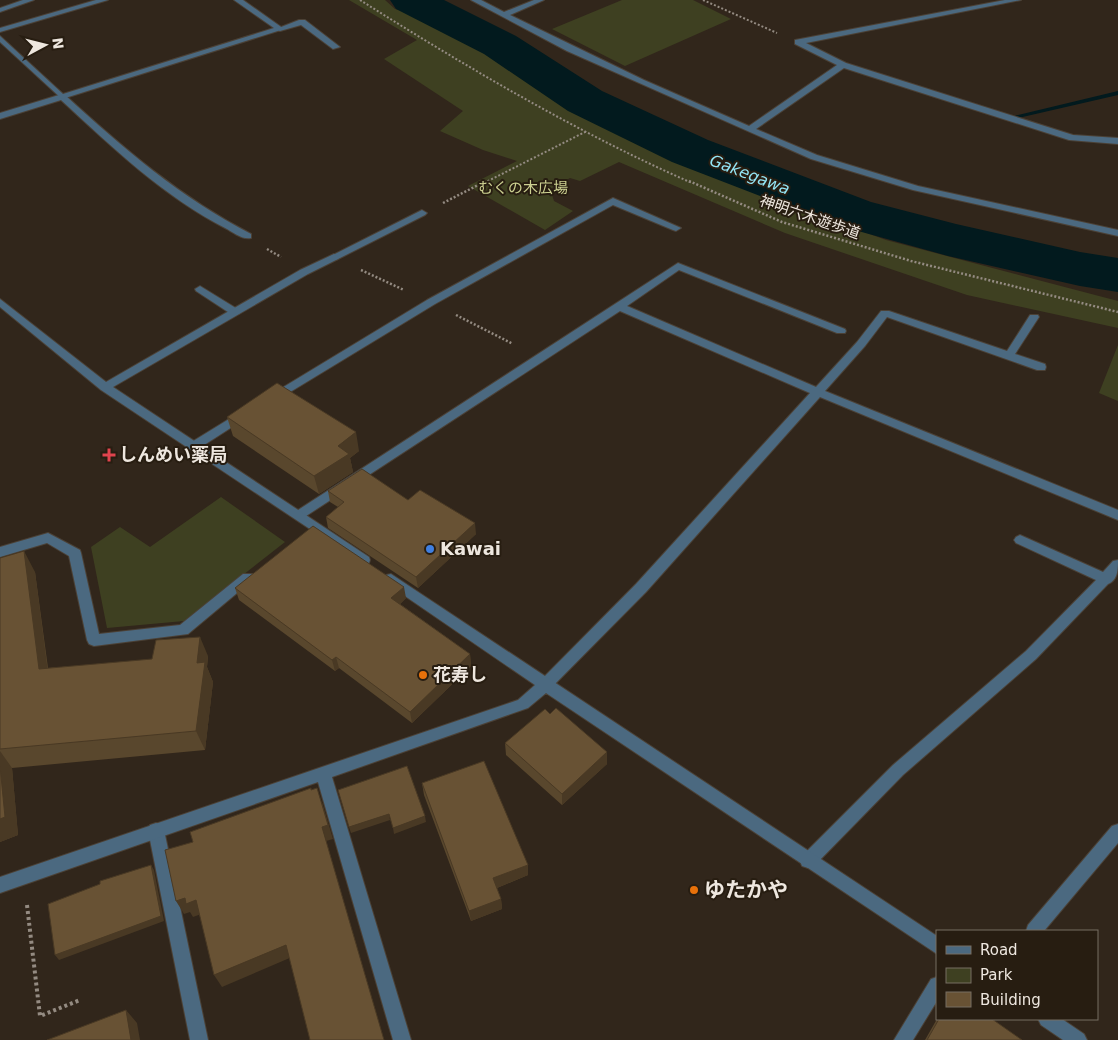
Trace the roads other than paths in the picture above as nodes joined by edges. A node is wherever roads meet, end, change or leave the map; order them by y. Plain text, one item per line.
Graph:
1 (30, 0) edge
2 (104, 0) edge
3 (238, 0) edge
4 (475, 0) edge
5 (540, 0) edge
6 (1017, 0) edge
7 (0, 10) edge
8 (503, 15) junction
9 (280, 29) junction
10 (0, 30) edge
11 (0, 38) edge
12 (336, 47) dead end
13 (843, 65) junction
14 (62, 97) junction
15 (0, 116) edge
16 (750, 130) junction
17 (1118, 141) edge
18 (422, 213) road end
19 (676, 228) dead end
20 (1118, 233) edge
21 (248, 236) road end
22 (200, 289) dead end
23 (0, 302) edge
24 (619, 307) junction
25 (235, 312) junction
26 (1034, 317) dead end
27 (841, 331) dead end
28 (1008, 356) junction
29 (1041, 367) dead end
30 (105, 387) junction
31 (818, 392) junction
32 (194, 446) junction
33 (299, 515) junction
34 (1118, 515) edge
35 (315, 526) junction
36 (302, 536) edge
37 (1020, 540) dead end
38 (0, 552) edge
39 (1118, 565) edge
40 (259, 570) edge
41 (1106, 579) junction
42 (546, 685) junction
43 (323, 773) junction
44 (156, 830) junction
45 (1118, 831) edge
46 (808, 861) junction
47 (0, 885) edge
48 (1035, 930) edge
49 (936, 945) edge
50 (936, 987) edge
51 (1048, 1020) edge
52 (199, 1040) edge
53 (402, 1040) edge
54 (903, 1040) edge
55 (1078, 1040) edge

1 - 7 street
2 - 10 street
3 - 9 street
4 - 8 street
5 - 8 street
6 - 13 street
8 - 16 street
9 - 12 street
9 - 14 street
11 - 14 street
13 - 16 street
13 - 17 street
14 - 15 street
14 - 21 street
16 - 20 street
18 - 25 street
19 - 32 street
22 - 25 street
23 - 30 street
24 - 27 street
24 - 31 street
24 - 33 street
25 - 30 street
26 - 28 street
28 - 29 street
28 - 31 street
30 - 32 street
31 - 34 street
31 - 42 street
32 - 33 street
33 - 35 street
35 - 36 street
35 - 42 street
37 - 41 street
38 - 40 street
39 - 41 street
41 - 46 street
42 - 43 street
42 - 46 street
43 - 44 street
43 - 53 street
44 - 47 street
44 - 52 street
45 - 48 street
46 - 49 street
50 - 54 street
51 - 55 street

